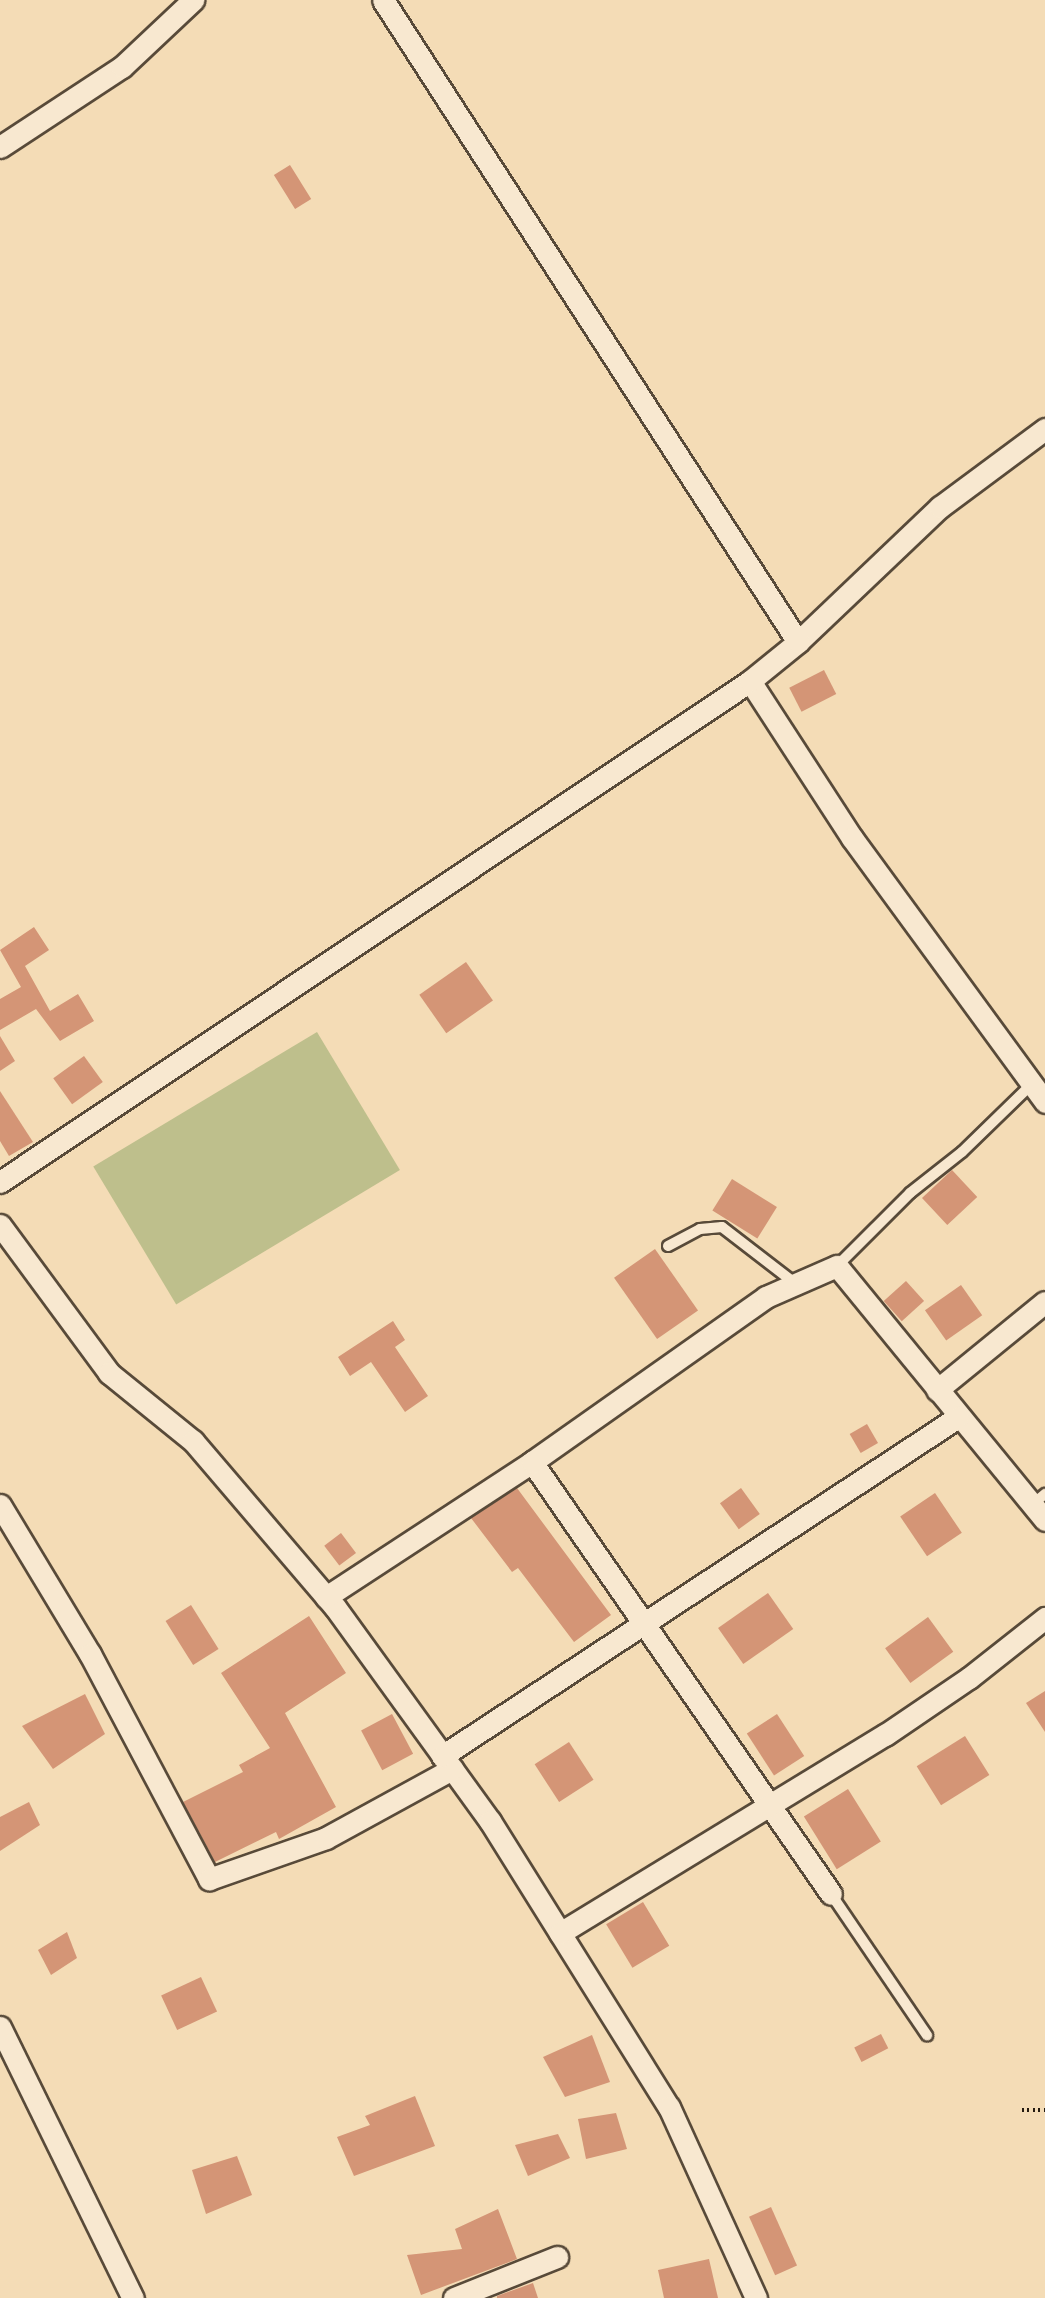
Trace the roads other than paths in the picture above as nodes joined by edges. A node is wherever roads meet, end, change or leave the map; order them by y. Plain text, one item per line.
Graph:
1 (193, 0) edge
2 (383, 0) edge
3 (0, 147) edge
4 (1045, 429) edge
5 (798, 642) junction
6 (750, 681) junction
7 (1032, 1084) junction
8 (1045, 1102) edge
9 (0, 1182) edge
10 (0, 1225) edge
11 (668, 1246) dead end
12 (837, 1266) junction
13 (796, 1284) junction
14 (1045, 1302) edge
15 (937, 1390) junction
16 (958, 1417) junction
17 (532, 1462) junction
18 (0, 1505) edge
19 (1041, 1506) edge
20 (326, 1597) junction
21 (1045, 1618) edge
22 (644, 1623) junction
23 (447, 1762) junction
24 (769, 1803) junction
25 (831, 1894) joint
26 (560, 1933) junction
27 (0, 2027) edge
28 (927, 2035) dead end
29 (557, 2257) dead end
30 (133, 2298) edge
31 (454, 2298) edge
32 (756, 2298) edge

1 - 3 street
2 - 5 street
4 - 5 street
5 - 6 street
6 - 7 street
6 - 9 street
7 - 8 street
7 - 12 lane
10 - 20 street
11 - 13 lane
12 - 13 street
12 - 15 street
13 - 17 street
14 - 15 street
15 - 16 street
16 - 19 street
16 - 22 street
17 - 20 street
17 - 22 street
18 - 23 street
20 - 23 street
21 - 24 street
22 - 23 street
22 - 24 street
23 - 26 street
24 - 25 street
24 - 26 street
25 - 28 lane
26 - 32 street
27 - 30 street
29 - 31 street

